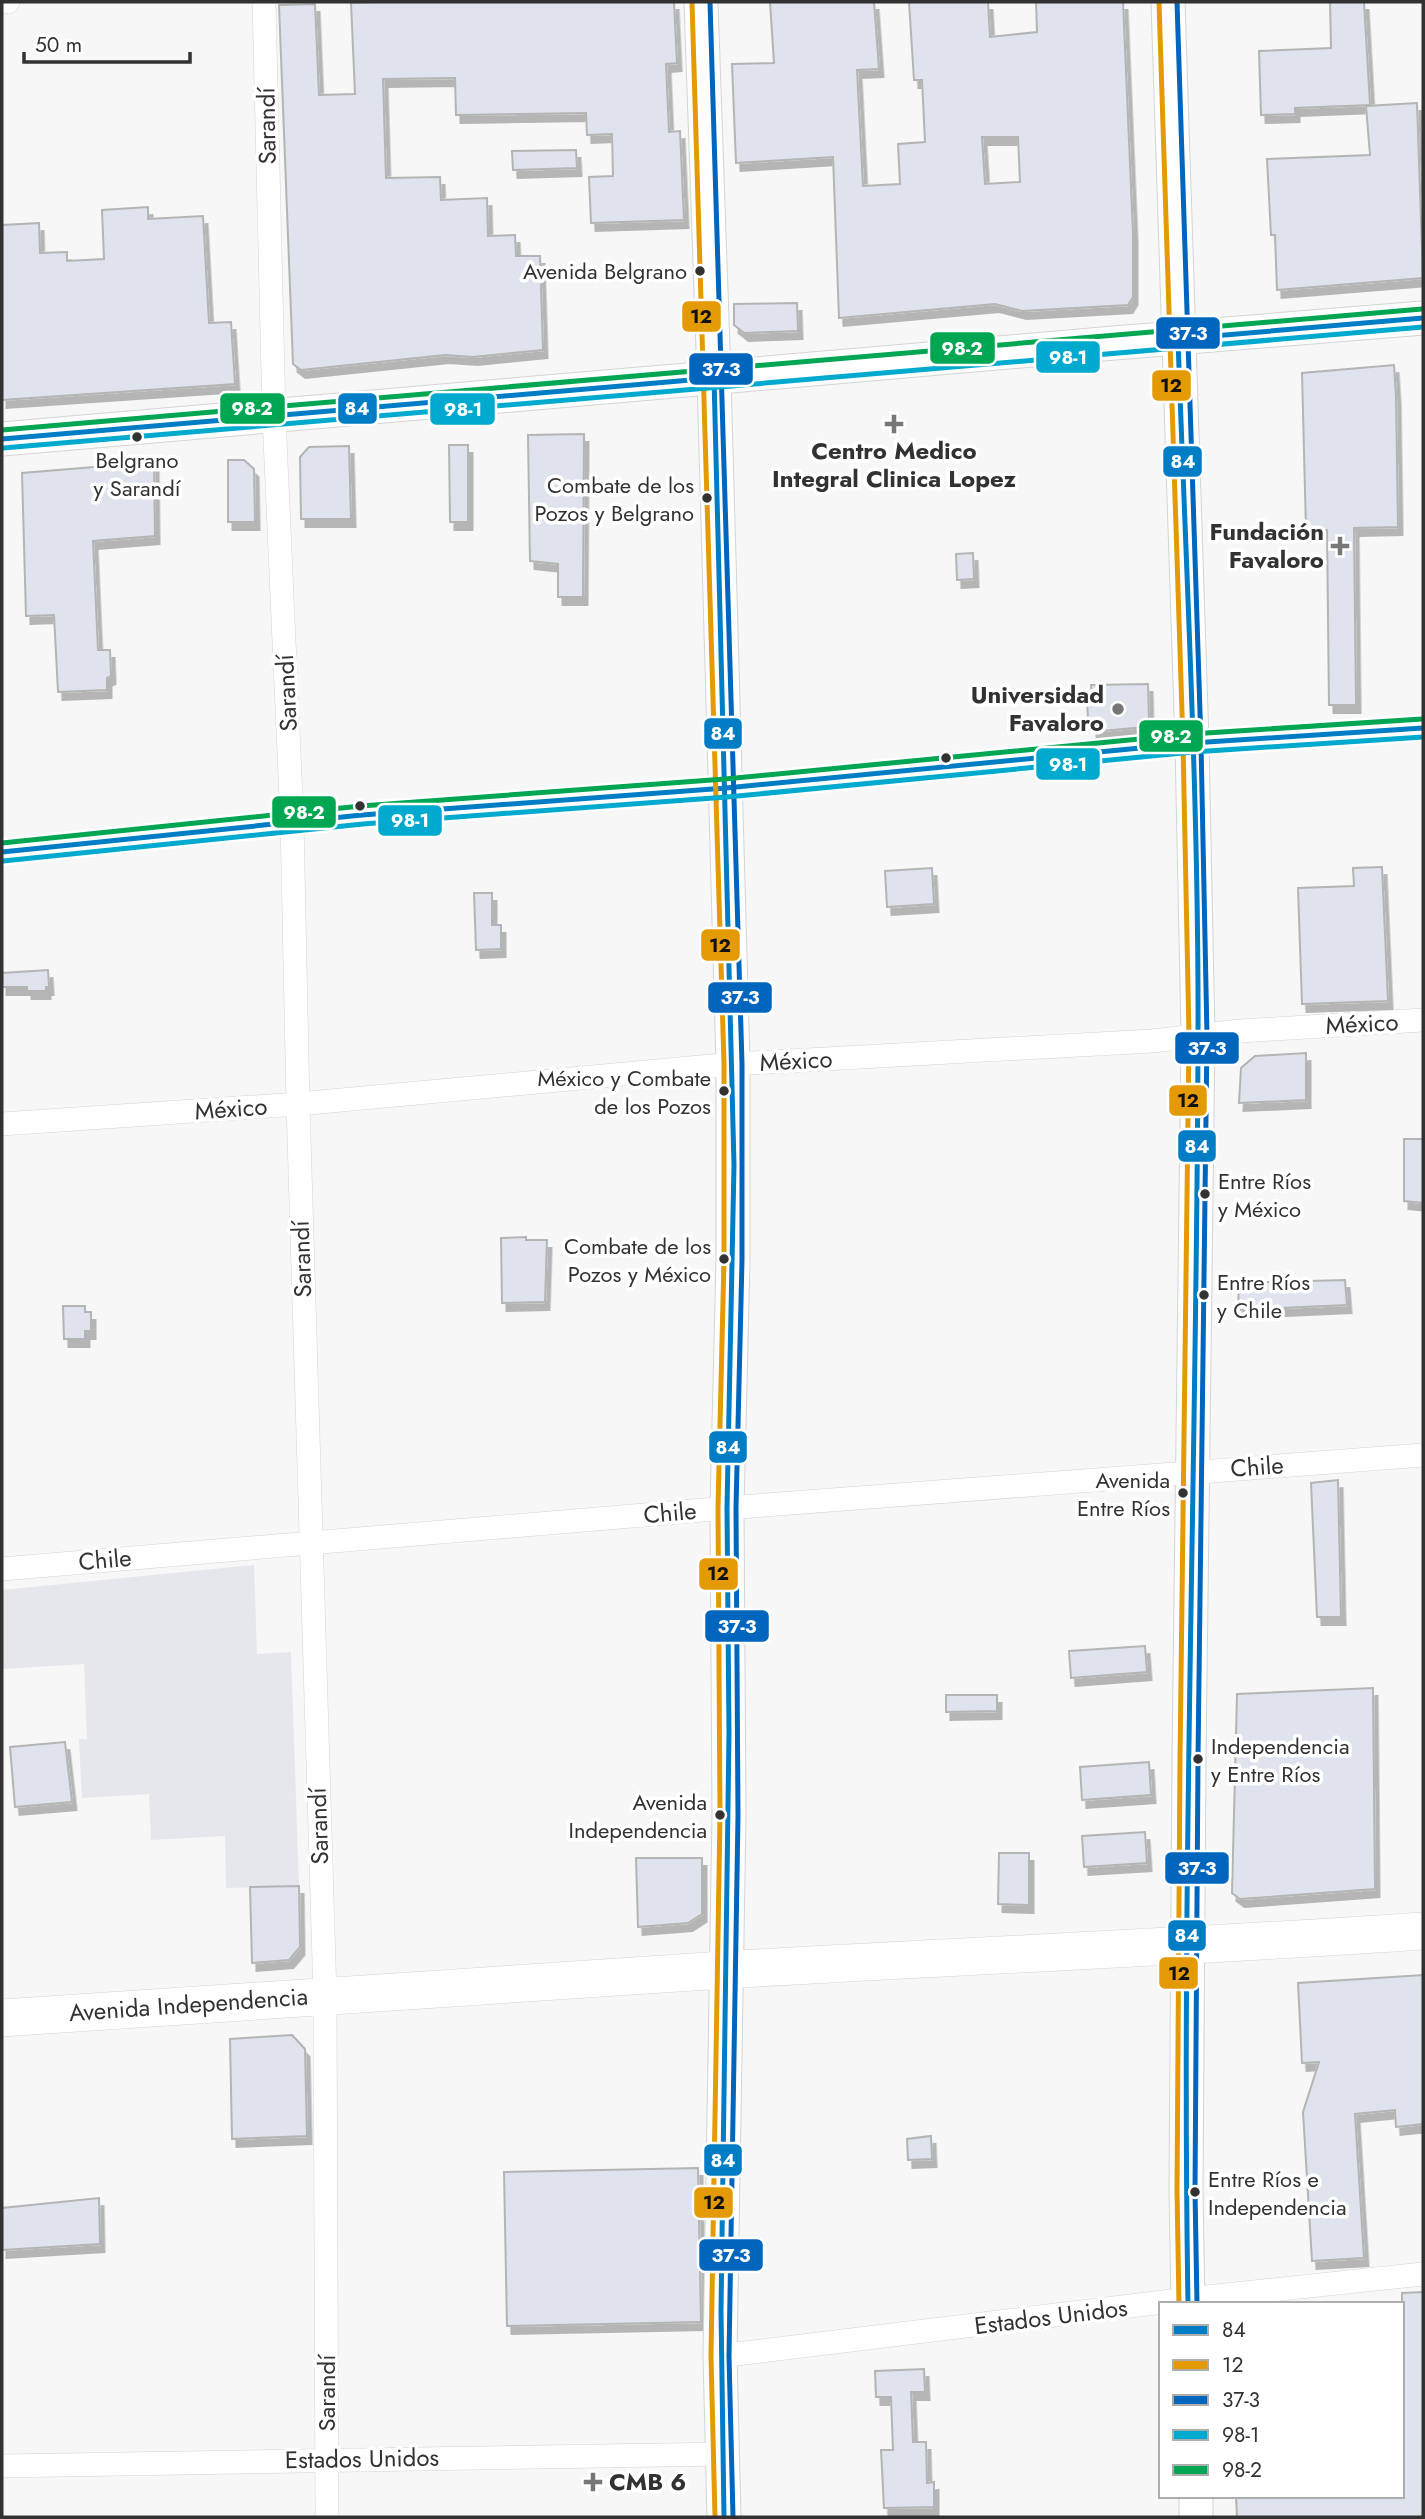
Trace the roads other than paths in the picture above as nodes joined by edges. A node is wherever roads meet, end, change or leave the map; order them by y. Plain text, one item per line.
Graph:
1 (2, 2) edge
2 (8, 2) edge
3 (264, 2) edge
4 (701, 2) edge
5 (1168, 2) edge
6 (1423, 318) edge
7 (1178, 339) junction
8 (714, 378) junction
9 (274, 416) junction
10 (2, 439) edge
11 (1423, 728) edge
12 (1192, 743) junction
13 (726, 788) junction
14 (292, 821) junction
15 (2, 852) edge
16 (1423, 1020) edge
17 (1198, 1036) junction
18 (733, 1064) junction
19 (298, 1104) junction
20 (2, 1124) edge
21 (1423, 1455) edge
22 (1192, 1472) junction
23 (726, 1508) junction
24 (310, 1543) junction
25 (2, 1569) edge
26 (1423, 1931) edge
27 (1188, 1947) junction
28 (726, 1970) junction
29 (325, 1995) junction
30 (2, 2018) edge
31 (1423, 2274) edge
32 (1188, 2302) edge
33 (1159, 2305) edge
34 (720, 2356) junction
35 (723, 2454) junction
36 (328, 2459) junction
37 (2, 2466) edge
38 (1196, 2498) edge
39 (327, 2517) edge
40 (724, 2517) edge
41 (1196, 2517) edge

1 - 2 street
3 - 9 street, Sarandí
4 - 8 main road
5 - 7 main road
6 - 7 main road
7 - 8 main road
7 - 12 main road
8 - 9 main road
8 - 13 main road
9 - 10 main road
9 - 14 street, Sarandí
11 - 12 street
12 - 13 street
12 - 17 main road
13 - 14 street
13 - 18 main road
14 - 15 street
14 - 19 street, Sarandí
16 - 17 street, México
17 - 18 street, México
17 - 22 main road
18 - 19 street, México
18 - 23 main road
19 - 20 street, México
19 - 24 street, Sarandí
21 - 22 street, Chile
22 - 23 street, Chile
22 - 27 main road
23 - 24 street, Chile
23 - 28 main road
24 - 25 street, Chile
24 - 29 street, Sarandí
26 - 27 main road, Avenida Independencia
27 - 28 main road, Avenida Independencia
27 - 32 main road
28 - 29 main road, Avenida Independencia
28 - 34 main road
29 - 30 main road, Avenida Independencia
29 - 36 street, Sarandí
31 - 32 street, Estados Unidos
33 - 34 street, Estados Unidos
34 - 35 main road
35 - 36 street, Estados Unidos
35 - 40 main road
36 - 37 street, Estados Unidos
36 - 39 street, Sarandí
38 - 41 main road

